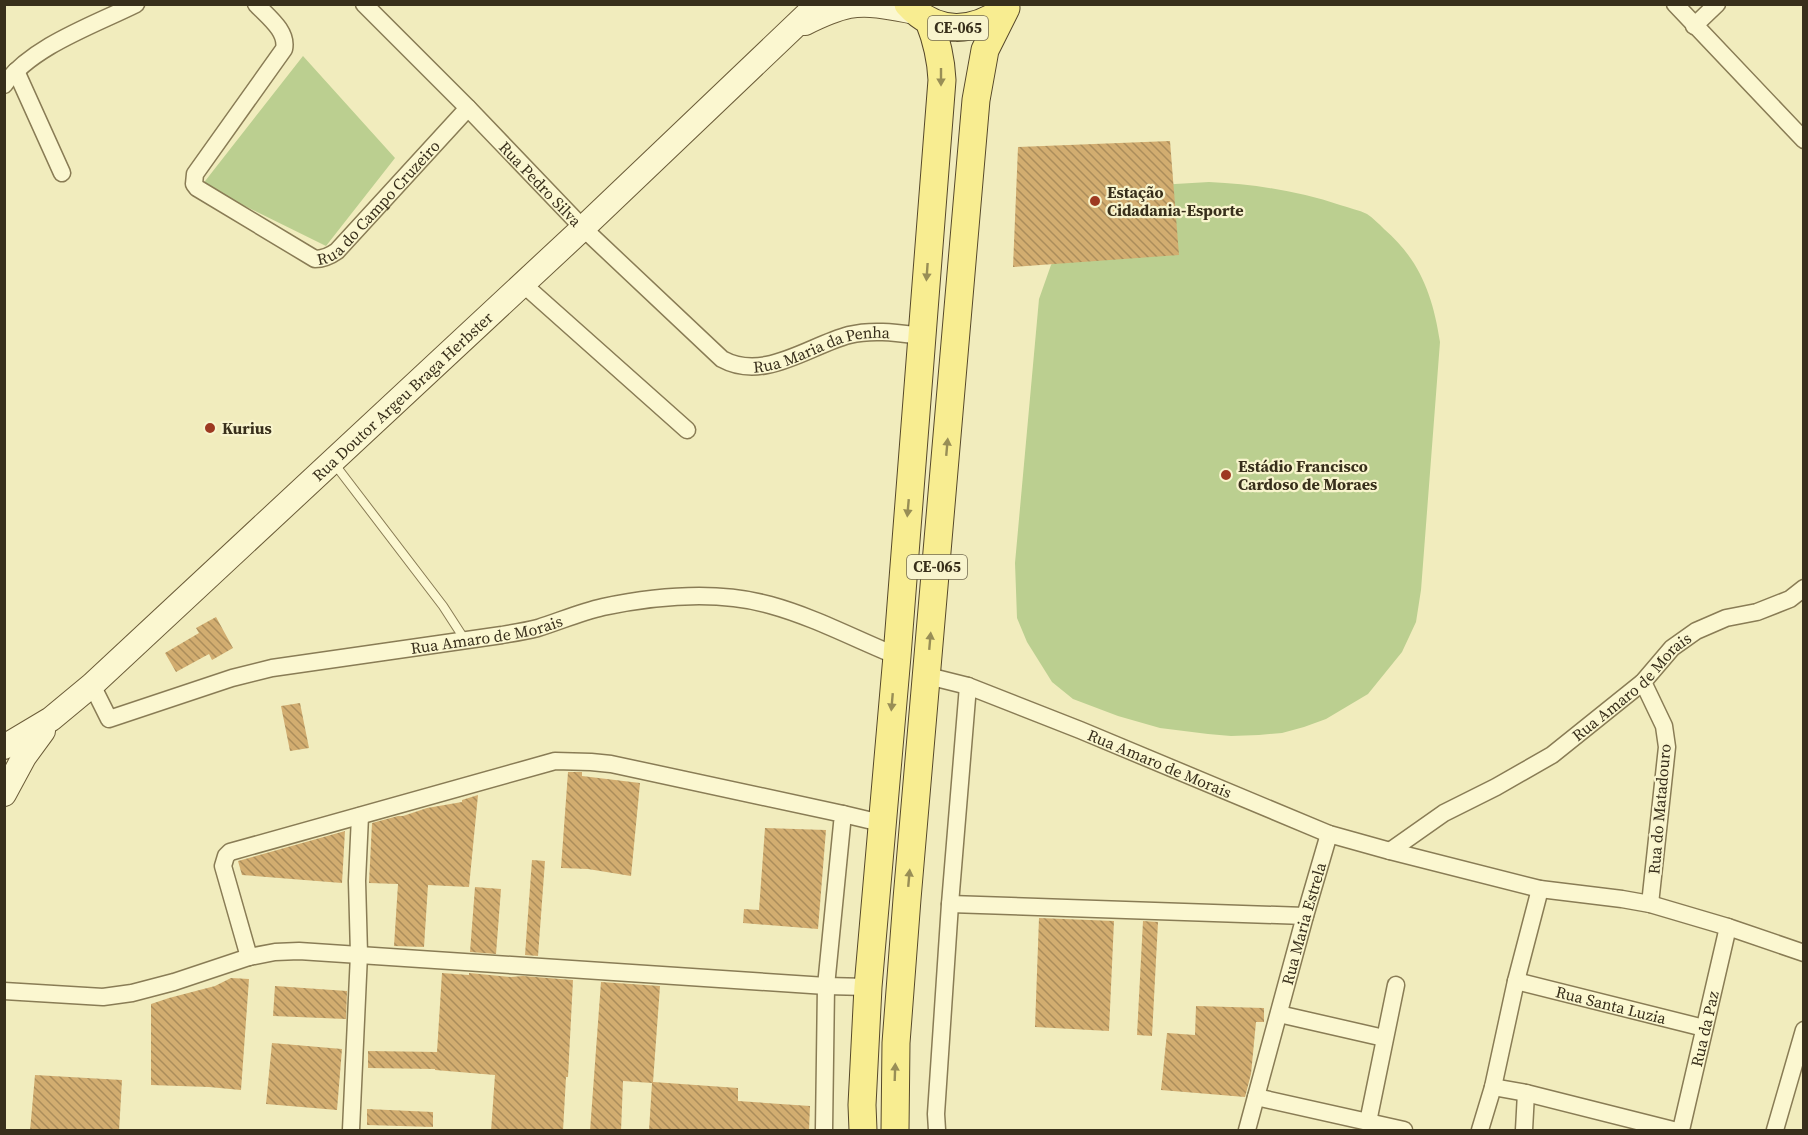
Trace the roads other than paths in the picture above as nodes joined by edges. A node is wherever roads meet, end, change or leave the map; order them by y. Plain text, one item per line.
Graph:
1 (136, 4) edge
2 (256, 4) edge
3 (364, 4) edge
4 (818, 4) edge
5 (1717, 4) edge
6 (1007, 6) edge
7 (1680, 6) edge
8 (917, 12) edge
9 (1694, 26) junction
10 (789, 30) junction
11 (8, 79) edge
12 (468, 108) junction
13 (1803, 140) edge
14 (62, 173) dead end
15 (583, 228) junction
16 (523, 284) junction
17 (922, 336) junction
18 (722, 359) joint
19 (687, 430) dead end
20 (332, 462) junction
21 (1803, 588) edge
22 (465, 640) junction
23 (897, 656) junction
24 (927, 676) junction
25 (1643, 682) junction
26 (92, 685) junction
27 (968, 686) junction
28 (51, 719) junction
29 (4, 747) edge
30 (4, 761) edge
31 (4, 795) edge
32 (843, 814) junction
33 (360, 816) junction
34 (881, 823) junction
35 (1329, 834) junction
36 (1390, 851) junction
37 (1540, 888) junction
38 (950, 904) junction
39 (1650, 904) junction
40 (1305, 916) junction
41 (1728, 927) junction
42 (1803, 953) edge
43 (359, 954) junction
44 (249, 957) junction
45 (1516, 981) junction
46 (1395, 985) dead end
47 (826, 986) junction
48 (868, 987) junction
49 (4, 991) edge
50 (1279, 1014) junction
51 (1704, 1028) junction
52 (1803, 1030) edge
53 (1384, 1038) junction
54 (1493, 1087) junction
55 (1526, 1093) junction
56 (1256, 1097) junction
57 (1368, 1122) junction
58 (351, 1131) edge
59 (824, 1131) edge
60 (863, 1131) edge
61 (895, 1131) edge
62 (937, 1131) edge
63 (1247, 1131) edge
64 (1404, 1131) edge
65 (1480, 1131) edge
66 (1524, 1131) edge
67 (1673, 1131) edge
68 (1681, 1131) edge
69 (1775, 1131) edge

1 - 11 street
2 - 12 street, Rua do Campo Cruzeiro
3 - 12 street, Rua Pedro Silva
4 - 10 street, Rua Doutor Argeu Braga Herbster
5 - 9 street
6 - 8 main road, CE-065
24 -> 6 main road, CE-065
7 - 9 street
8 - 10 street, Rua Doutor Argeu Braga Herbster
8 -> 17 main road, CE-065
9 - 13 street
10 - 15 street, Rua Doutor Argeu Braga Herbster
11 - 14 street
12 - 15 street, Rua Pedro Silva
15 - 16 street, Rua Doutor Argeu Braga Herbster
15 - 18 street, Rua Pedro Silva
16 - 19 street
16 - 20 street, Rua Doutor Argeu Braga Herbster
17 - 18 street, Rua Maria da Penha
17 -> 23 main road, CE-065
20 - 22 lane
20 - 26 street, Rua Doutor Argeu Braga Herbster
21 - 25 street, Rua Amaro de Morais
22 - 23 street, Rua Amaro de Morais
22 - 26 street, Rua Amaro de Morais
23 -> 34 main road, CE-065
24 - 27 street, Rua Amaro de Morais
61 -> 24 main road, CE-065
25 - 36 street, Rua Amaro de Morais
25 - 39 street, Rua do Matadouro
26 - 28 street, Rua Doutor Argeu Braga Herbster
27 - 35 street, Rua Amaro de Morais
27 - 38 street
28 - 29 street, Rua Doutor Argeu Braga Herbster
28 - 30 street
28 - 31 street
32 - 33 street
32 - 34 street
32 - 47 street
33 - 43 street
33 - 44 street
34 - 48 main road, CE-065
35 - 36 street, Rua Amaro de Morais
35 - 40 street, Rua Maria Estrela
36 - 37 street, Rua Amaro de Morais
37 - 39 street, Rua Amaro de Morais
37 - 45 street
38 - 40 street
38 - 62 street
39 - 41 street, Rua Amaro de Morais
40 - 50 street, Rua Maria Estrela
41 - 42 street, Rua Amaro de Morais
41 - 51 street, Rua da Paz
43 - 44 street
43 - 47 street
43 - 58 street
44 - 49 street
45 - 51 street, Rua Santa Luzia
45 - 54 street
46 - 53 street
47 - 48 street
47 - 59 street
48 - 60 main road, CE-065
50 - 53 street
50 - 56 street, Rua Maria Estrela
51 - 68 street, Rua da Paz
52 - 69 street
53 - 57 street
54 - 55 street
54 - 65 street
55 - 66 street
55 - 67 street
56 - 57 street
56 - 63 street, Rua Maria Estrela
57 - 64 street

